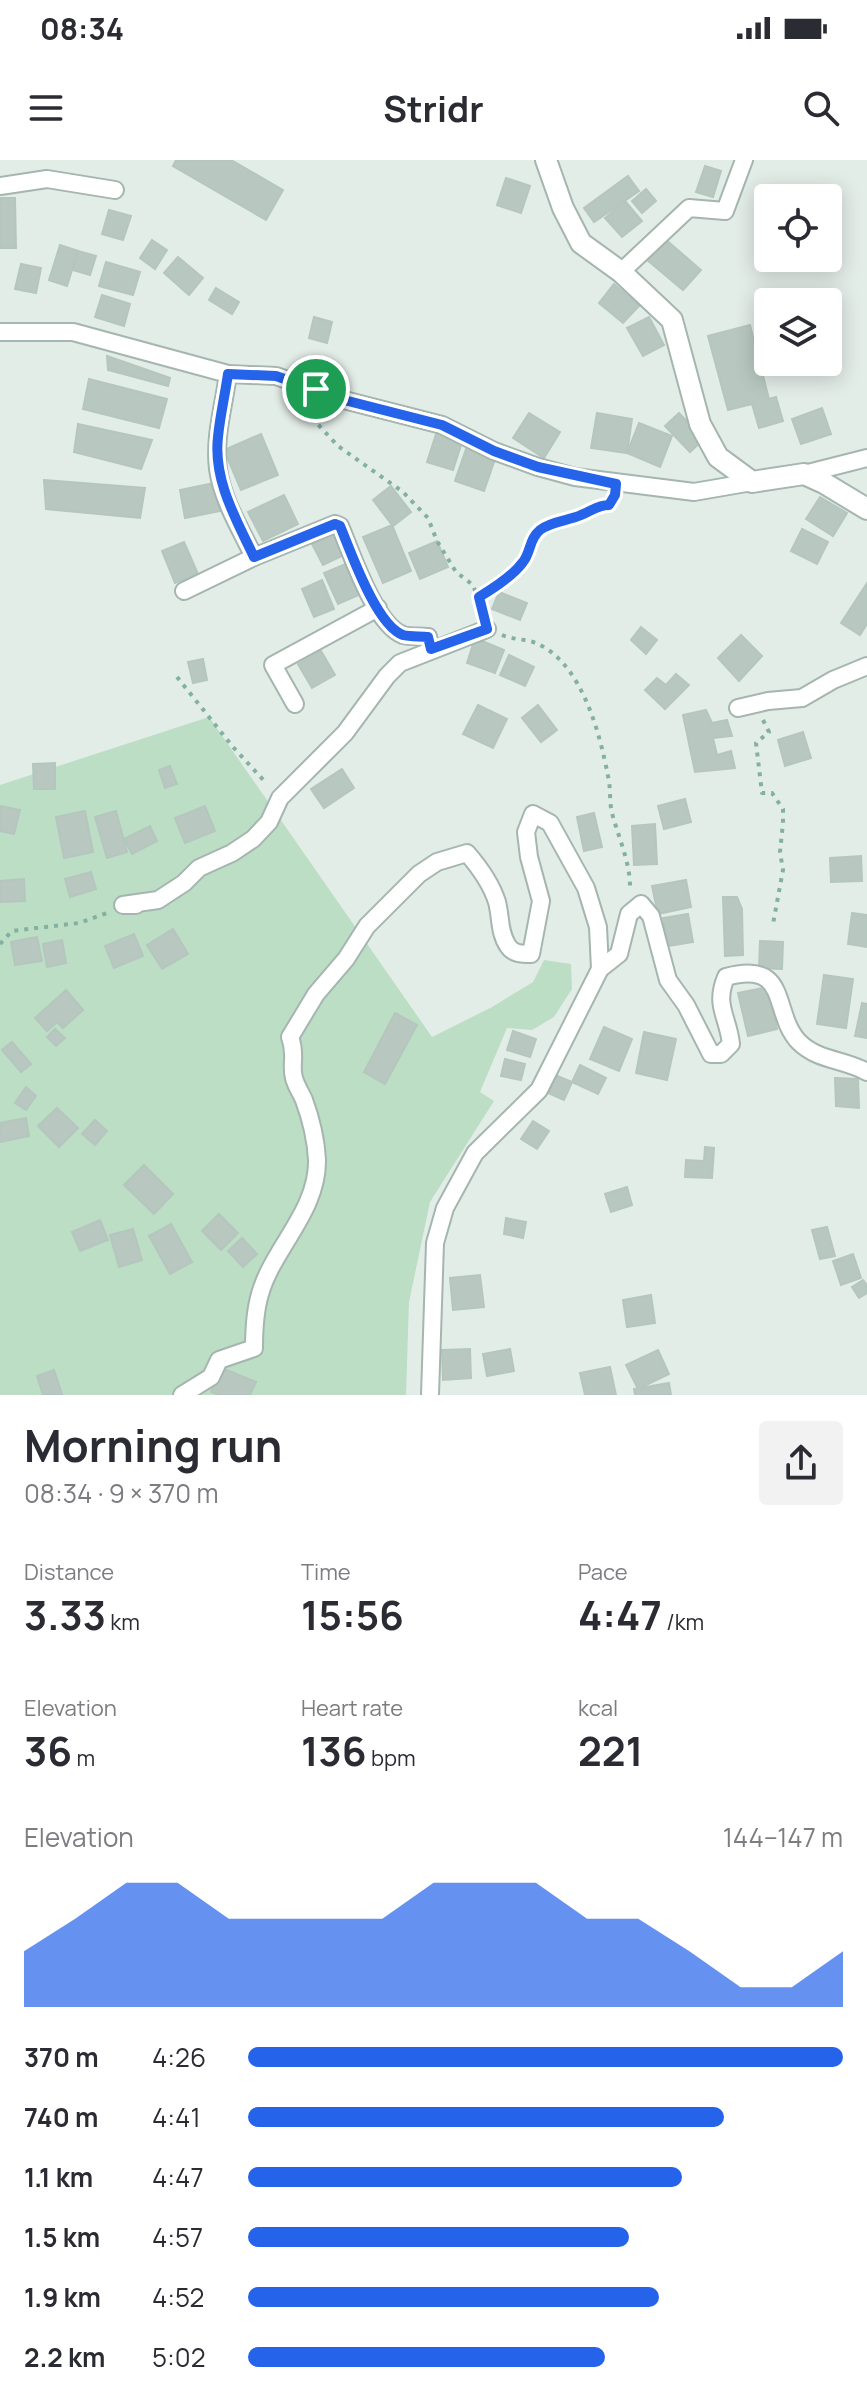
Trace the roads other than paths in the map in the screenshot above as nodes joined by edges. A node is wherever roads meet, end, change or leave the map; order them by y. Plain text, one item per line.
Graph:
1 (546, 160) edge
2 (744, 160) edge
3 (0, 186) edge
4 (115, 190) dead end
5 (621, 272) junction
6 (0, 332) edge
7 (228, 374) junction
8 (867, 458) edge
9 (804, 474) junction
10 (752, 482) junction
11 (867, 509) edge
12 (254, 557) junction
13 (184, 591) dead end
14 (378, 608) junction
15 (487, 629) road end
16 (431, 649) junction
17 (867, 666) edge
18 (295, 704) dead end
19 (738, 708) dead end
20 (136, 905) road end
21 (600, 969) junction
22 (867, 1072) edge
23 (182, 1395) edge
24 (430, 1395) edge

1 - 5 street
2 - 5 street
3 - 4 street
5 - 10 street
6 - 7 street
7 - 10 street
7 - 12 street
8 - 9 street
9 - 10 street
9 - 11 street
12 - 13 street
12 - 14 street
14 - 16 street
14 - 18 street
15 - 16 street
16 - 20 street
17 - 19 street
21 - 22 street
21 - 23 street
21 - 24 street

